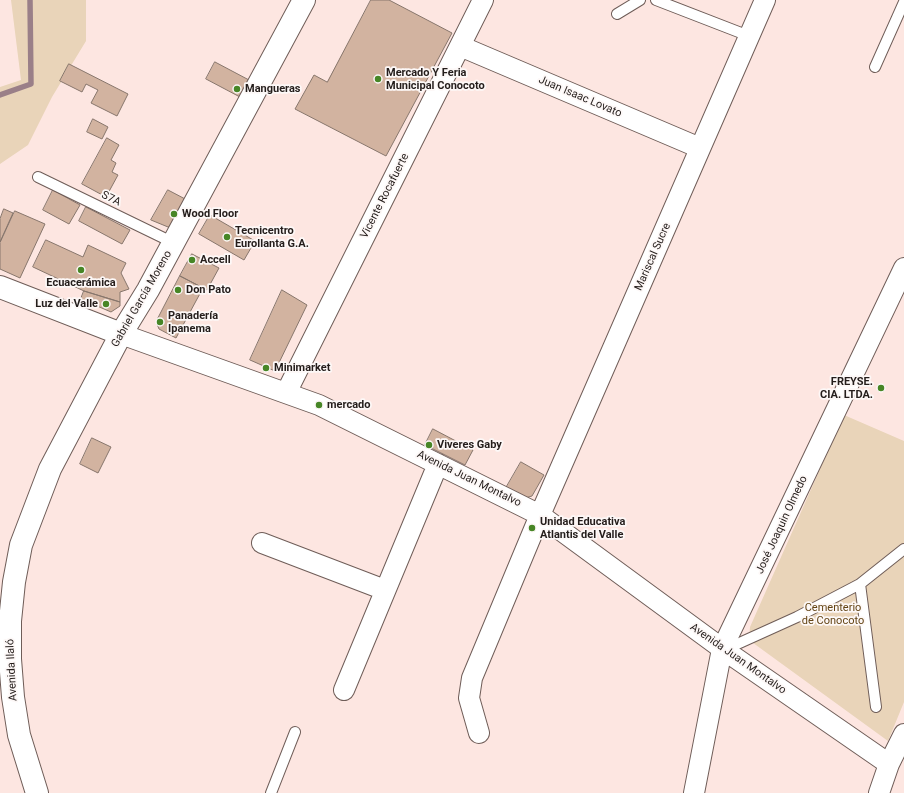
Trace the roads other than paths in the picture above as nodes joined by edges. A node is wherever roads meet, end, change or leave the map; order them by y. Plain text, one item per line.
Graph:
1 (304, 0) edge
2 (483, 0) edge
3 (640, 0) edge
4 (656, 0) edge
5 (765, 0) edge
6 (904, 2) edge
7 (617, 14) dead end
8 (749, 36) junction
9 (460, 46) junction
10 (875, 67) dead end
11 (700, 148) junction
12 (38, 177) dead end
13 (174, 243) junction
14 (904, 268) edge
15 (0, 287) edge
16 (121, 334) junction
17 (286, 393) junction
18 (438, 464) junction
19 (540, 515) junction
20 (262, 543) dead end
21 (21, 545) junction
22 (904, 549) edge
23 (860, 584) junction
24 (385, 590) junction
25 (0, 607) edge
26 (724, 650) junction
27 (344, 690) dead end
28 (876, 707) dead end
29 (0, 722) edge
30 (295, 732) dead end
31 (479, 733) dead end
32 (904, 734) edge
33 (20, 735) junction
34 (896, 759) edge
35 (37, 793) edge
36 (271, 793) edge
37 (694, 793) edge
38 (879, 793) edge

1 - 13 main road, Gabriel García Moreno
2 - 9 street, Vicente Rocafuerte
3 - 7 lane
4 - 8 lane
5 - 8 street, Mariscal Sucre
6 - 10 lane
8 - 11 street, Mariscal Sucre
9 - 11 street, Juan Isaac Lovato
9 - 17 street, Vicente Rocafuerte
11 - 19 street, Mariscal Sucre
12 - 13 lane, S7A
13 - 16 main road, Gabriel García Moreno
14 - 26 street, José Joaquin Olmedo
15 - 16 main road, Avenida Juan Montalvo
16 - 17 street, Avenida Juan Montalvo
16 - 21 main road, Gabriel García Moreno
17 - 18 street, Avenida Juan Montalvo
18 - 19 street, Avenida Juan Montalvo
18 - 24 street
19 - 26 street, Avenida Juan Montalvo
19 - 31 street, Mariscal Sucre
20 - 24 street
21 - 25 main road, Gabriel García Moreno
21 - 33 main road, Avenida Ilaló
22 - 23 lane
23 - 26 lane
23 - 28 lane
24 - 27 street
26 - 34 street, Avenida Juan Montalvo
26 - 37 street, José Joaquin Olmedo
29 - 33 main road
30 - 36 lane
32 - 34 street
33 - 35 main road, Avenida Ilaló
34 - 38 street

